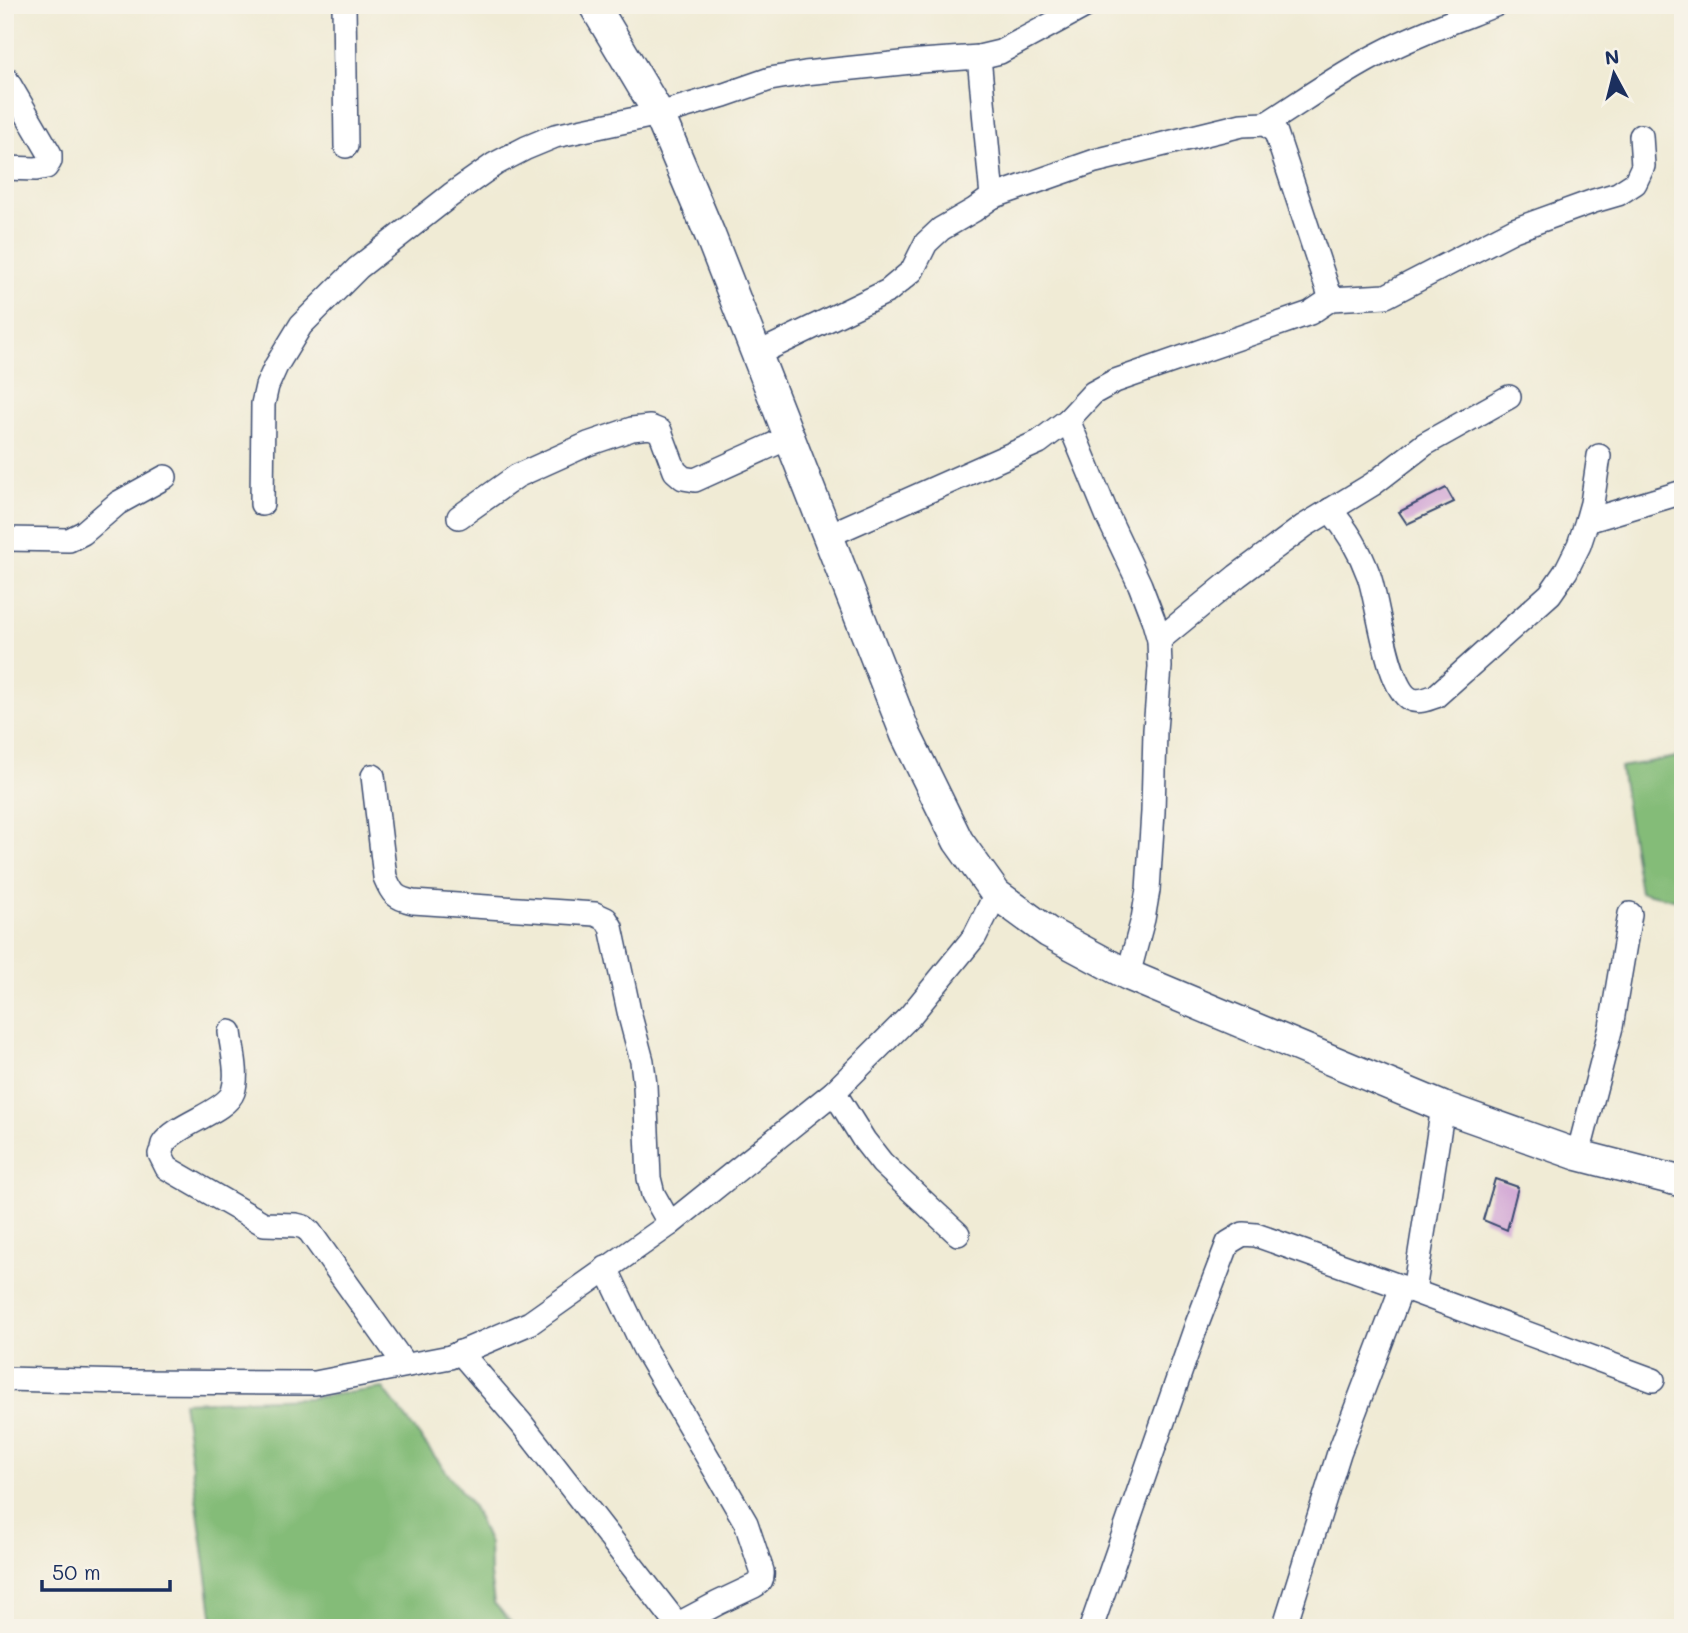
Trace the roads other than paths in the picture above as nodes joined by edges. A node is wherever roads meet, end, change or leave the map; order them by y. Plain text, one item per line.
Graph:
1 (344, 5) edge
2 (594, 5) edge
3 (1087, 5) edge
4 (1495, 5) edge
5 (979, 57) junction
6 (5, 78) edge
7 (659, 114) junction
8 (1266, 124) junction
9 (1641, 136) dead end
10 (346, 146) dead end
11 (5, 168) edge
12 (992, 197) junction
13 (1331, 299) junction
14 (757, 354) junction
15 (1508, 397) dead end
16 (1068, 420) junction
17 (790, 437) junction
18 (1599, 456) dead end
19 (165, 477) dead end
20 (1683, 492) edge
21 (262, 504) dead end
22 (1330, 510) junction
23 (459, 517) dead end
24 (1587, 521) junction
25 (829, 535) junction
26 (5, 539) edge
27 (1159, 640) junction
28 (373, 776) dead end
29 (996, 894) junction
30 (1630, 914) dead end
31 (1128, 975) junction
32 (230, 1032) dead end
33 (834, 1092) junction
34 (1443, 1107) junction
35 (1578, 1155) junction
36 (1683, 1182) edge
37 (670, 1224) junction
38 (958, 1234) dead end
39 (606, 1268) junction
40 (1408, 1289) junction
41 (460, 1352) junction
42 (405, 1365) junction
43 (5, 1379) edge
44 (1653, 1380) dead end
45 (1091, 1628) edge
46 (1284, 1628) edge

1 - 10 street
2 - 7 main road
3 - 5 street
4 - 8 street
5 - 7 street
5 - 12 street
6 - 11 street
7 - 14 main road
7 - 21 street
8 - 12 street
8 - 13 street
9 - 13 street
12 - 14 street
13 - 16 street
14 - 17 main road
15 - 22 street
16 - 25 street
16 - 27 street
17 - 23 street
17 - 25 main road
18 - 24 street
19 - 26 street
20 - 24 street
22 - 24 street
22 - 27 street
25 - 29 main road
27 - 31 street
28 - 37 street
29 - 31 main road
29 - 33 street
30 - 35 street
31 - 34 main road
32 - 42 street
33 - 37 street
33 - 38 street
34 - 35 main road
34 - 40 street
35 - 36 main road
37 - 39 street
39 - 41 street
39 - 41 street
40 - 44 street
40 - 45 street
40 - 46 street
41 - 42 street
42 - 43 street

